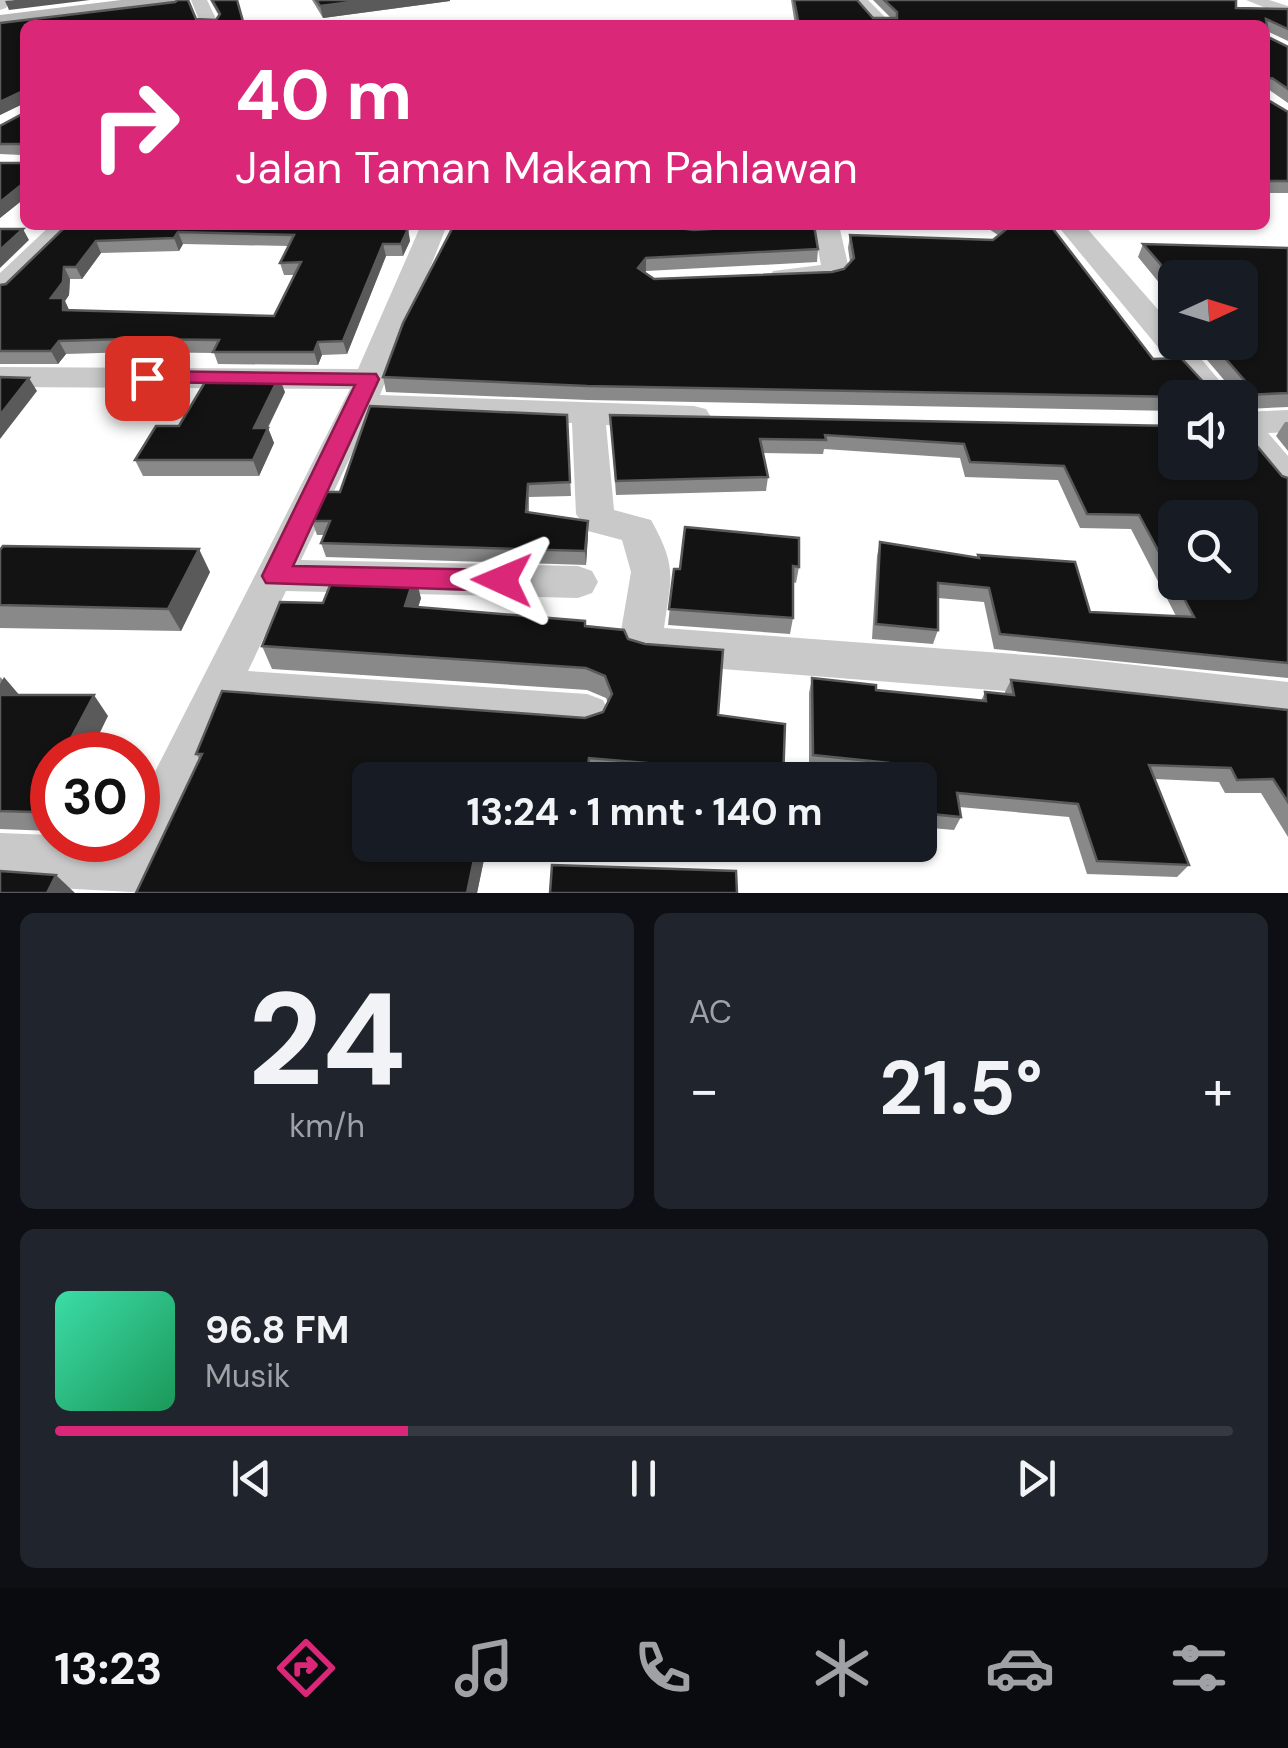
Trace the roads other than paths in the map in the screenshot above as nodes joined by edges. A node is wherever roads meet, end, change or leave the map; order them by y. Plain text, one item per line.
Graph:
1 (177, 0) edge
2 (859, 0) edge
3 (1254, 0) edge
4 (135, 3) edge
5 (1283, 12) edge
6 (94, 18) edge
7 (47, 20) edge
8 (879, 20) edge
9 (61, 230) edge
10 (425, 230) edge
11 (815, 230) edge
12 (820, 230) edge
13 (1074, 230) edge
14 (864, 238) edge
15 (746, 278) edge
16 (0, 288) edge
17 (0, 377) edge
18 (1203, 380) edge
19 (364, 392) junction
20 (588, 415) junction
21 (718, 418) edge
22 (1288, 421) edge
23 (1258, 422) edge
24 (1258, 444) edge
25 (1288, 479) edge
26 (275, 576) junction
27 (578, 582) dead end
28 (217, 688) junction
29 (1288, 702) edge
30 (587, 714) edge
31 (0, 858) edge
32 (130, 878) edge

1 - 4 main road
2 - 8 street
3 - 5 street
4 - 6 main road
6 - 7 main road
9 - 16 street
10 - 19 street
11 - 15 street
12 - 14 street
13 - 18 street
17 - 19 street
19 - 20 street
19 - 26 street
20 - 21 street
20 - 29 street
22 - 23 street
24 - 25 street
26 - 27 street
26 - 28 street
28 - 30 street
28 - 32 street
31 - 32 street

